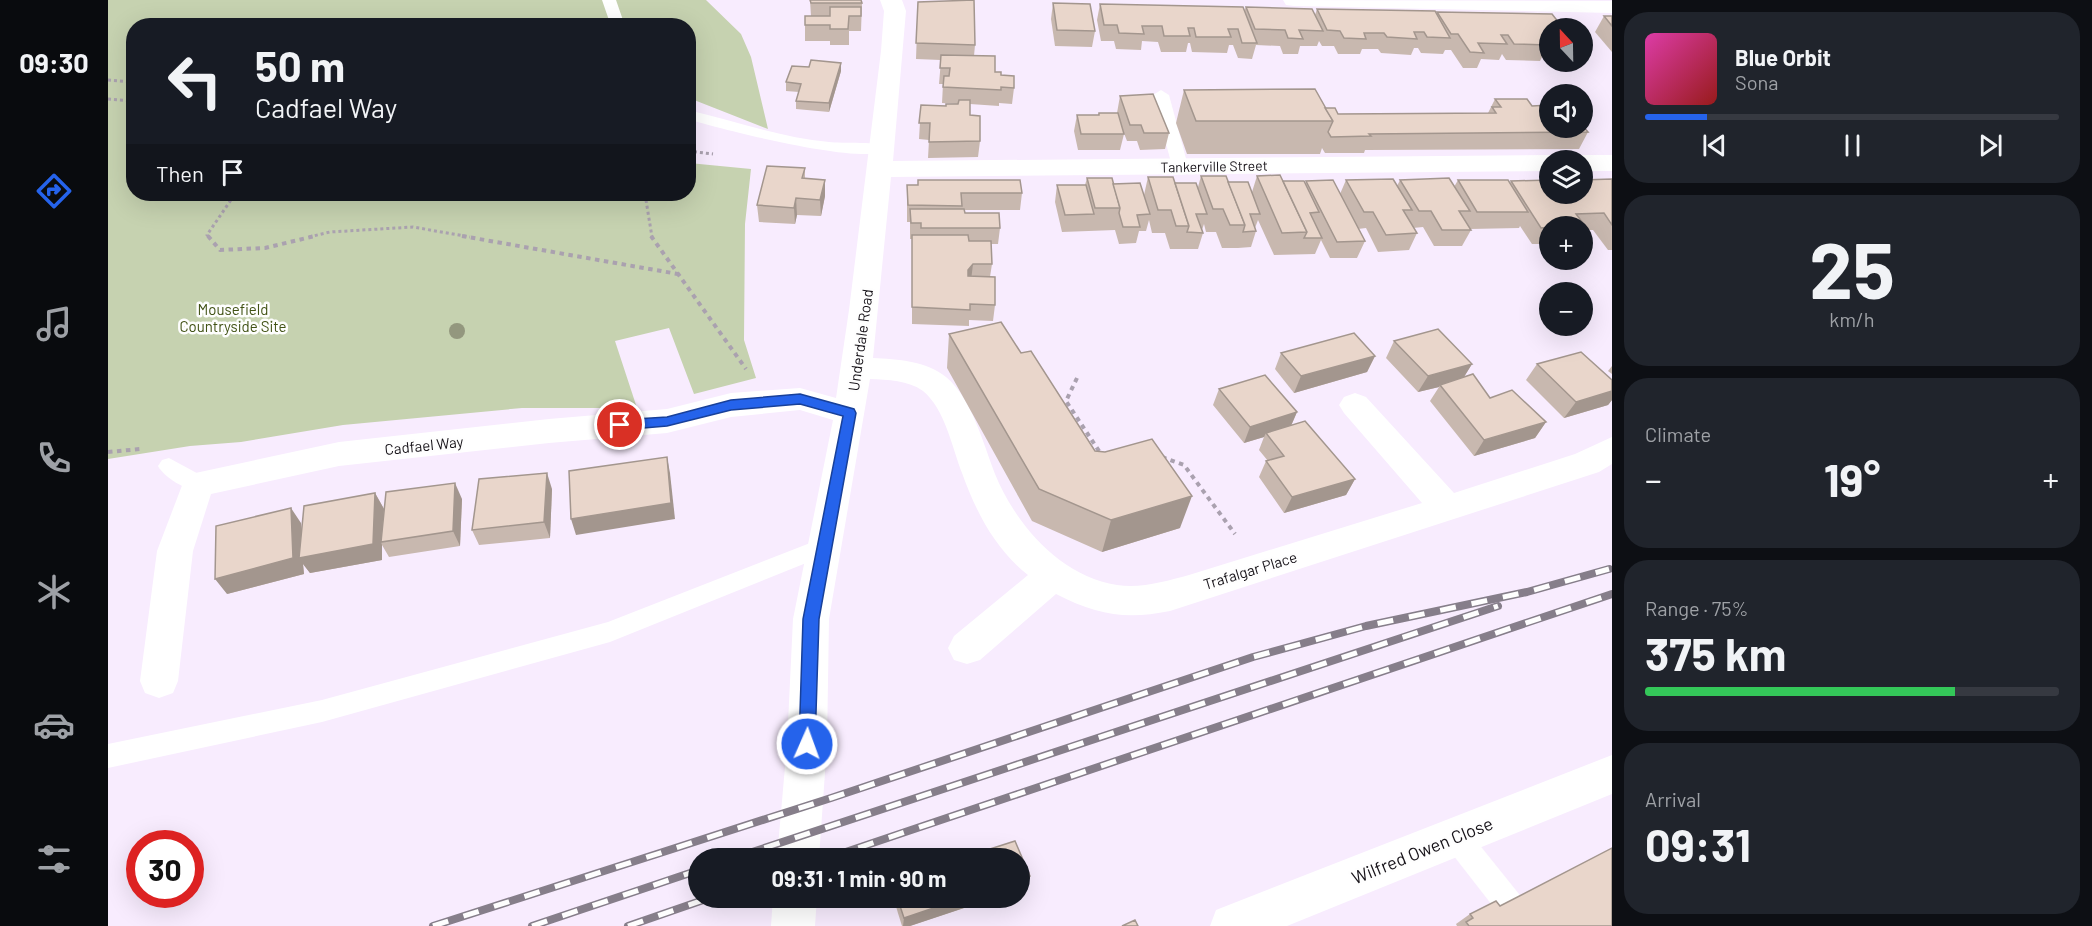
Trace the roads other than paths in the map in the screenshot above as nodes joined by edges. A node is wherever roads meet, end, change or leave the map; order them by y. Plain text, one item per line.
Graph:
1 (609, 0) edge
2 (891, 0) edge
3 (1294, 0) edge
4 (1612, 7) edge
5 (615, 18) edge
6 (1161, 95) dead end
7 (696, 117) edge
8 (879, 159) junction
9 (1539, 163) edge
10 (1593, 163) edge
11 (1612, 163) edge
12 (1180, 166) junction
13 (856, 369) junction
14 (1355, 405) dead end
15 (850, 413) junction
16 (1612, 449) edge
17 (169, 466) dead end
18 (198, 484) junction
19 (1448, 509) junction
20 (823, 547) junction
21 (1054, 574) junction
22 (968, 648) dead end
23 (159, 681) dead end
24 (108, 756) edge
25 (1612, 774) edge
26 (1455, 837) junction
27 (799, 848) edge
28 (1509, 904) edge
29 (794, 908) edge
30 (793, 926) edge
31 (1232, 926) edge

1 - 5 lane
2 - 8 street, Underdale Road
3 - 4 street
6 - 12 lane
7 - 8 lane
8 - 12 street, Tankerville Street
8 - 13 street, Underdale Road
9 - 12 street, Tankerville Street
10 - 11 street
13 - 15 street, Underdale Road
13 - 21 street, Trafalgar Place
14 - 19 street
15 - 18 street, Cadfael Way
15 - 20 street, Underdale Road
16 - 19 street, Trafalgar Place
17 - 18 lane
18 - 23 street
19 - 21 street, Trafalgar Place
20 - 24 lane
20 - 27 street, Underdale Road
21 - 22 street
25 - 26 street, Wilfred Owen Close
26 - 28 lane
26 - 31 street, Wilfred Owen Close
29 - 30 street

